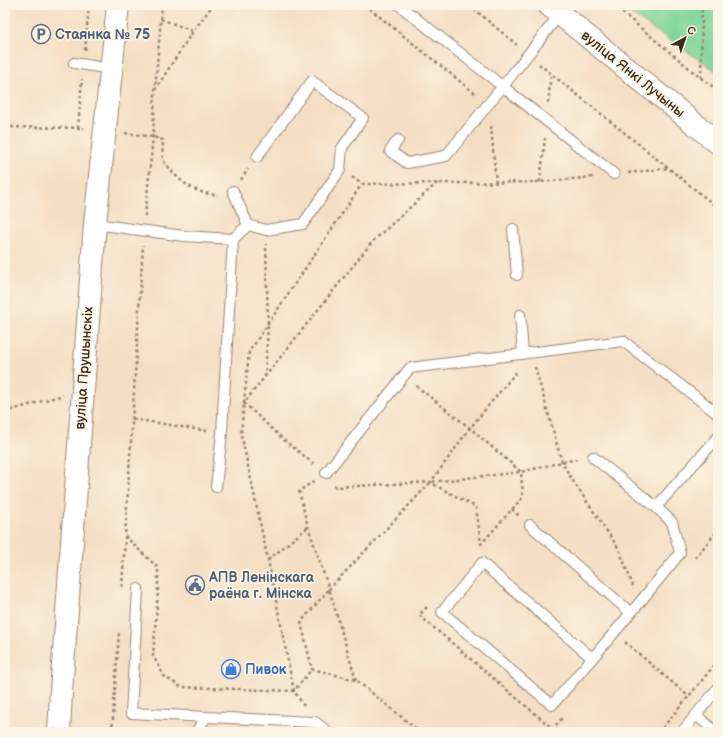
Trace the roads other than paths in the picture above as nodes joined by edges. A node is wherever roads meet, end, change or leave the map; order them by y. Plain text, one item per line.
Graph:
1 (118, 5) edge
2 (399, 5) edge
3 (554, 10) edge
4 (74, 64) dead end
5 (111, 69) junction
6 (503, 86) junction
7 (398, 140) dead end
8 (718, 143) edge
9 (256, 157) road end
10 (614, 174) road end
11 (233, 192) road end
12 (95, 224) junction
13 (248, 225) junction
14 (513, 229) dead end
15 (233, 238) junction
16 (517, 275) dead end
17 (520, 315) dead end
18 (527, 354) junction
19 (718, 414) edge
20 (718, 437) edge
21 (593, 457) road end
22 (326, 473) road end
23 (216, 487) dead end
24 (656, 508) junction
25 (530, 524) dead end
26 (138, 589) dead end
27 (631, 613) junction
28 (592, 658) junction
29 (718, 688) edge
30 (696, 715) junction
31 (206, 717) junction
32 (59, 732) edge
33 (196, 732) edge
34 (328, 732) edge
35 (682, 732) edge
36 (716, 732) edge

1 - 5 street, вуліца Прушынскіх
2 - 6 lane
3 - 6 lane
3 - 8 street, вуліца Янкі Лучыны
4 - 5 lane
5 - 12 street, вуліца Прушынскіх
6 - 7 lane
6 - 10 lane
9 - 13 lane
11 - 13 lane
12 - 15 lane
12 - 32 street, вуліца Прушынскіх
13 - 15 lane
14 - 16 lane
15 - 23 lane
17 - 18 lane
18 - 19 lane
18 - 22 lane
20 - 24 lane
21 - 24 lane
24 - 27 lane
25 - 27 lane
26 - 31 lane
27 - 28 lane
28 - 28 lane
29 - 30 lane
30 - 35 lane
30 - 36 lane
31 - 33 lane
31 - 34 lane

